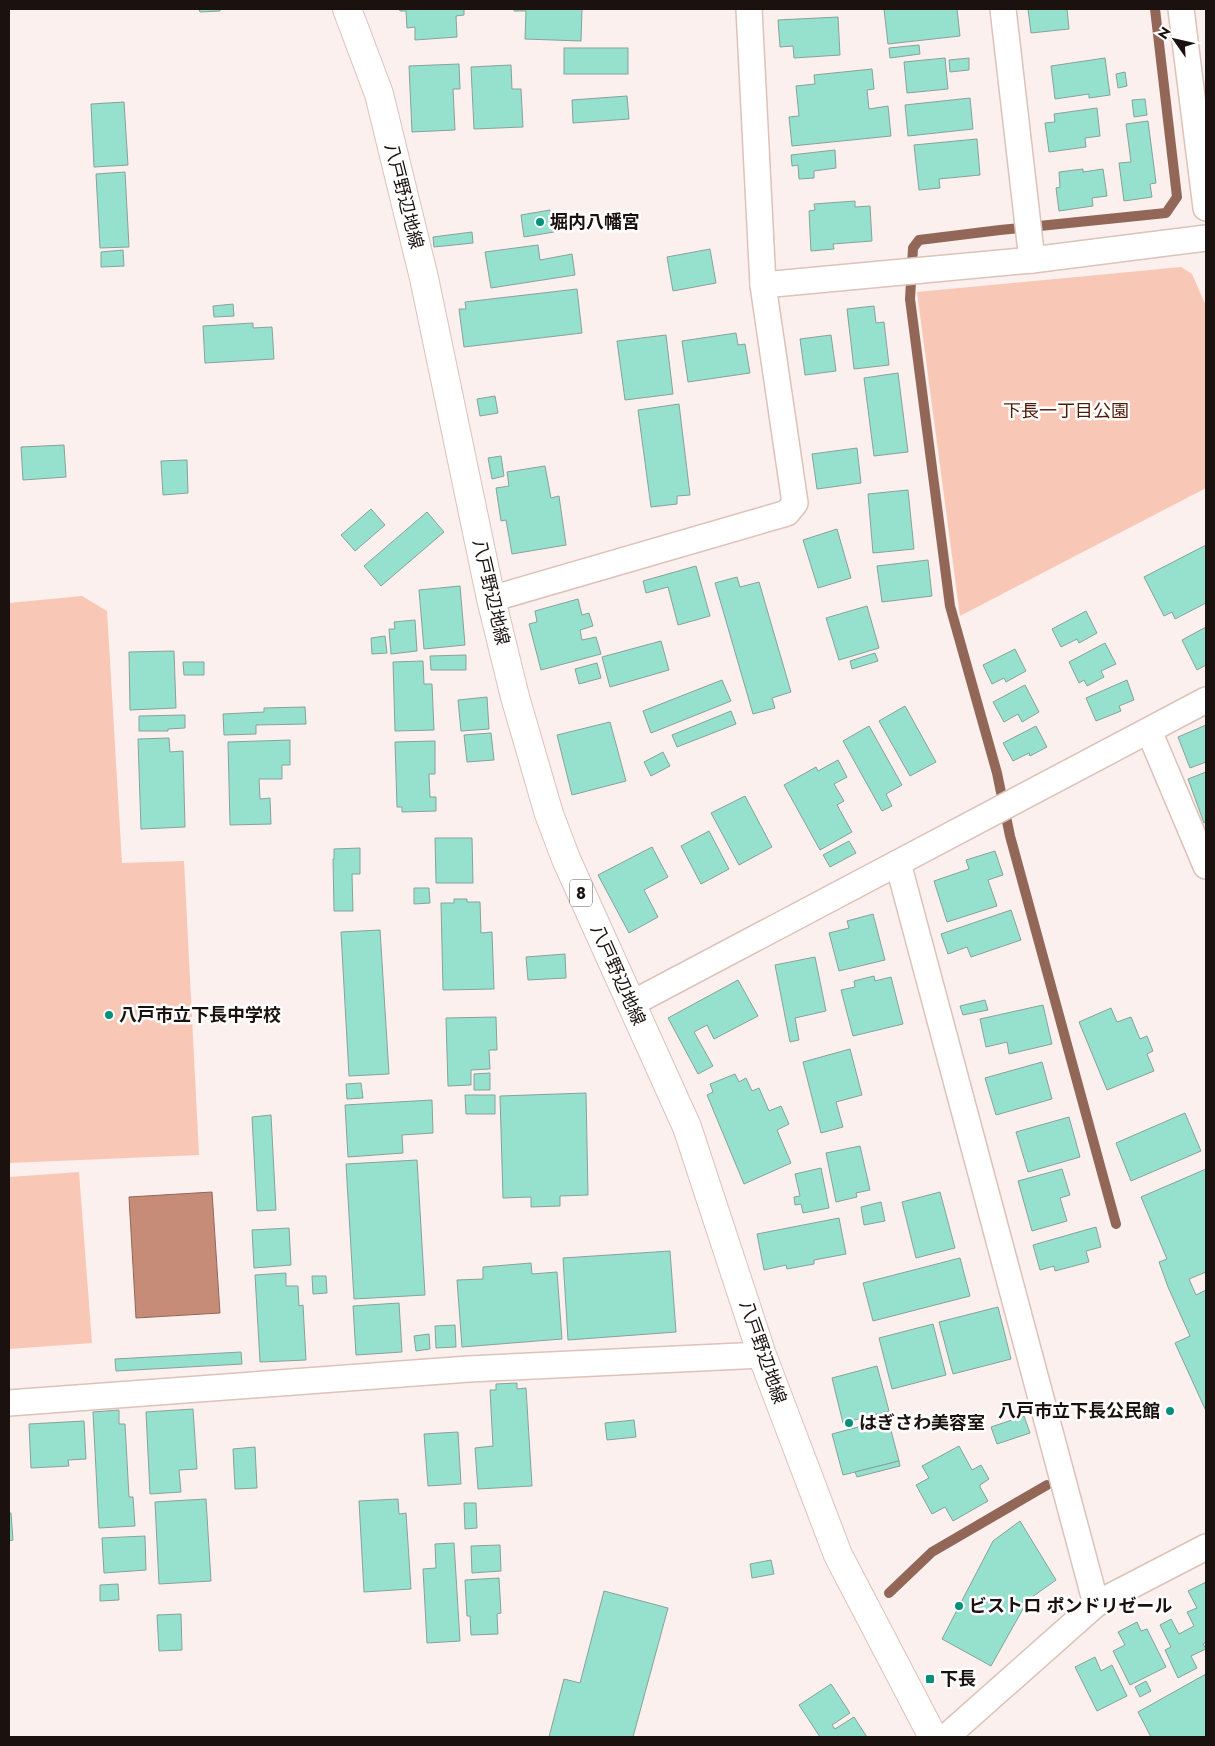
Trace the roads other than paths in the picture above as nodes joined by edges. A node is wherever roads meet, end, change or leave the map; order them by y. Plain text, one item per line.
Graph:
1 (347, 9) edge
2 (749, 9) edge
3 (1003, 9) edge
4 (1181, 9) edge
5 (1206, 208) edge
6 (1206, 238) edge
7 (1032, 260) junction
8 (763, 285) junction
9 (492, 599) junction
10 (1206, 700) edge
11 (1149, 731) junction
12 (898, 863) junction
13 (1206, 866) edge
14 (631, 1004) junction
15 (762, 1355) junction
16 (9, 1403) edge
17 (1206, 1547) edge
18 (1096, 1604) junction
19 (932, 1737) edge
20 (946, 1737) edge

1 - 9 main road, 八戸野辺地線 / 8
2 - 8 street
3 - 7 street
4 - 5 street
6 - 7 street
7 - 8 street
8 - 9 street
9 - 14 main road, 八戸野辺地線 / 8
10 - 11 street
11 - 12 street
11 - 13 street
12 - 14 street
12 - 18 street
14 - 15 main road, 八戸野辺地線 / 8
15 - 16 street
15 - 19 main road, 八戸野辺地線 / 8
17 - 18 street
18 - 20 street

